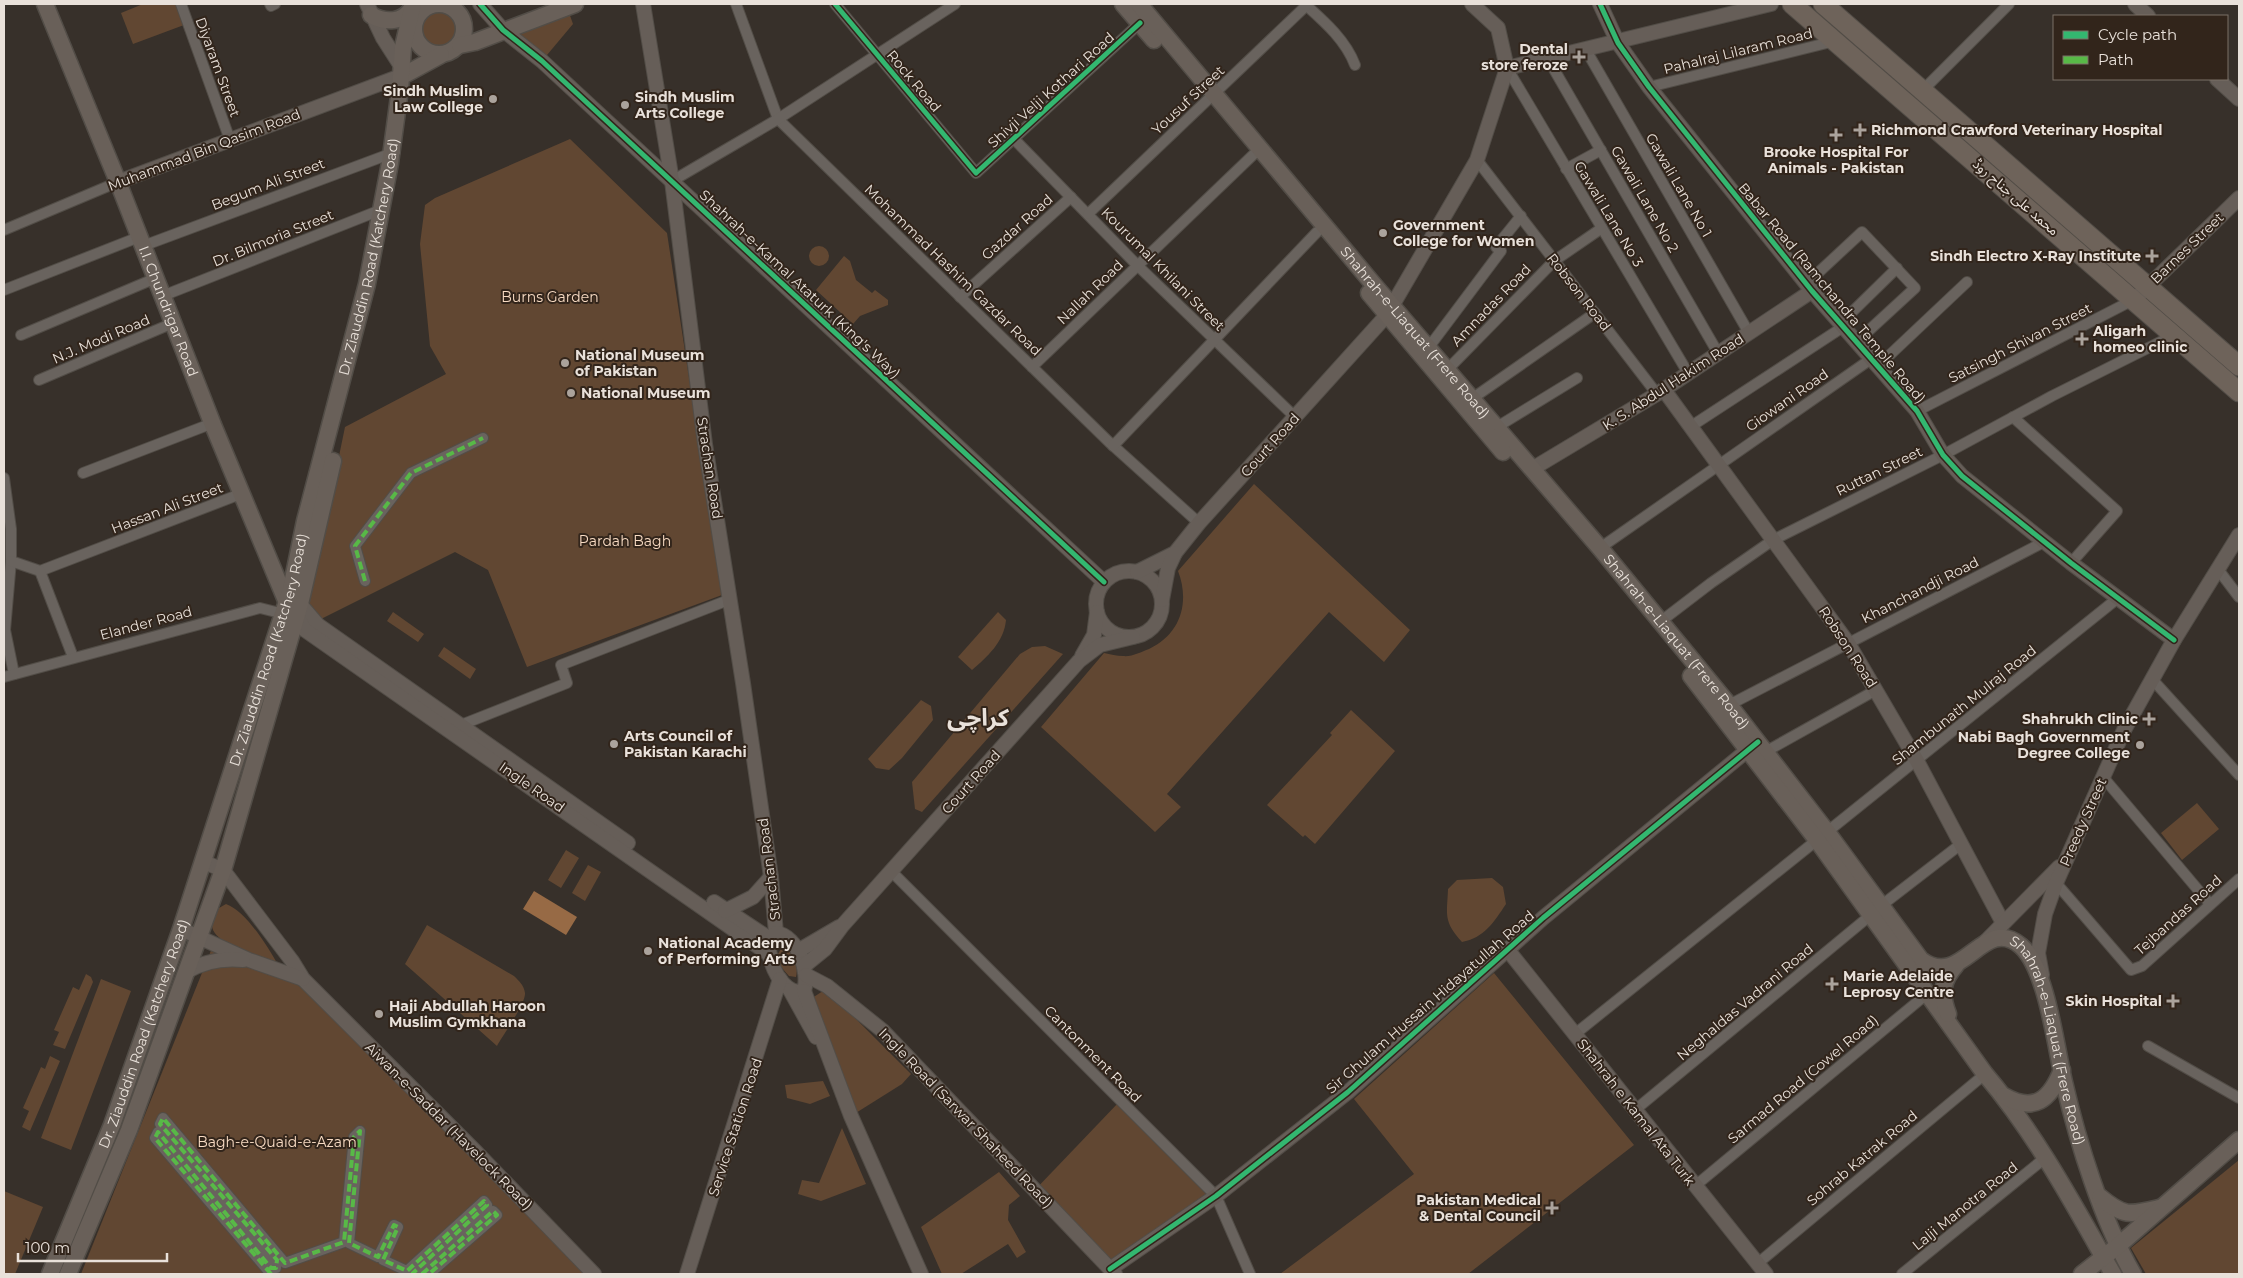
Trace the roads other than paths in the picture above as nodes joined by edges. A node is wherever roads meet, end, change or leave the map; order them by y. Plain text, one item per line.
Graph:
1 (45, 4) edge
2 (54, 4) edge
3 (180, 4) edge
4 (270, 4) edge
5 (275, 4) edge
6 (480, 4) edge
7 (575, 4) edge
8 (643, 4) edge
9 (736, 4) edge
10 (835, 4) edge
11 (955, 4) edge
12 (1123, 4) edge
13 (1472, 4) edge
14 (1600, 4) edge
15 (1771, 4) edge
16 (1792, 4) edge
17 (1823, 4) edge
18 (2010, 4) edge
19 (2134, 4) edge
20 (1308, 5) edge
21 (369, 9) edge
22 (1145, 11) edge
23 (416, 13) edge
24 (2147, 15) edge
25 (503, 30) junction
26 (1835, 41) junction
27 (1618, 43) junction
28 (460, 44) junction
29 (1586, 50) junction
30 (441, 55) junction
31 (877, 55) junction
32 (1548, 59) junction
33 (1354, 65) dead end
34 (1507, 68) junction
35 (403, 72) junction
36 (2218, 80) edge
37 (1649, 87) junction
38 (1923, 90) junction
39 (1211, 97) junction
40 (2239, 99) edge
41 (778, 119) junction
42 (1014, 139) junction
43 (230, 140) junction
44 (1601, 150) junction
45 (394, 152) junction
46 (1254, 154) junction
47 (1477, 160) junction
48 (1566, 168) junction
49 (976, 173) joint
50 (122, 180) junction
51 (672, 181) junction
52 (1070, 197) junction
53 (2239, 198) edge
54 (383, 209) junction
55 (1088, 214) junction
56 (1520, 216) junction
57 (1602, 228) junction
58 (4, 230) edge
59 (1317, 232) junction
60 (145, 240) junction
61 (1554, 261) junction
62 (1137, 265) junction
63 (1897, 268) junction
64 (156, 278) junction
65 (1967, 282) dead end
66 (1809, 288) junction
67 (4, 290) edge
68 (170, 293) junction
69 (2141, 293) junction
70 (960, 297) junction
71 (1389, 311) junction
72 (1595, 313) junction
73 (1850, 314) dead end
74 (173, 323) junction
75 (1843, 327) junction
76 (1749, 333) junction
77 (1865, 334) dead end
78 (21, 335) dead end
79 (2174, 335) junction
80 (1214, 338) junction
81 (1429, 347) junction
82 (1718, 353) junction
83 (1874, 362) junction
84 (2239, 366) edge
85 (1032, 367) junction
86 (1448, 369) junction
87 (1688, 373) junction
88 (1577, 378) dead end
89 (39, 380) dead end
90 (1660, 392) junction
91 (2239, 392) edge
92 (1472, 398) junction
93 (1917, 411) junction
94 (1295, 417) junction
95 (2013, 417) junction
96 (213, 423) junction
97 (1690, 426) junction
98 (1497, 427) junction
99 (483, 438) dead end
100 (1113, 446) junction
101 (1943, 455) junction
102 (1718, 464) junction
103 (1532, 469) junction
104 (83, 473) dead end
105 (4, 478) edge
106 (243, 493) junction
107 (1199, 523) junction
108 (7, 528) edge
109 (2239, 535) edge
110 (1773, 540) junction
111 (2044, 542) junction
112 (1600, 548) junction
113 (1175, 553) junction
114 (11, 561) junction
115 (2070, 563) junction
116 (2217, 568) junction
117 (40, 571) junction
118 (1137, 572) junction
119 (365, 581) dead end
120 (1104, 582) junction
121 (2239, 597) edge
122 (2118, 598) junction
123 (731, 599) junction
124 (291, 605) junction
125 (1161, 606) junction
126 (1097, 612) junction
127 (1660, 622) junction
128 (1133, 637) junction
129 (2174, 640) junction
130 (1848, 643) junction
131 (73, 657) junction
132 (1079, 661) junction
133 (14, 674) junction
134 (4, 677) edge
135 (2152, 679) junction
136 (1876, 690) junction
137 (1729, 705) junction
138 (461, 725) junction
139 (1757, 748) junction
140 (1917, 761) junction
141 (2239, 775) edge
142 (2102, 777) junction
143 (1822, 836) junction
144 (1961, 844) junction
145 (2068, 857) junction
146 (204, 862) junction
147 (223, 870) junction
148 (891, 871) junction
149 (771, 877) junction
150 (2239, 879) edge
151 (2056, 883) junction
152 (2210, 904) junction
153 (1877, 910) junction
154 (726, 911) junction
155 (2003, 923) junction
156 (842, 926) junction
157 (181, 928) junction
158 (773, 936) junction
159 (199, 937) junction
160 (1985, 942) junction
161 (1507, 949) junction
162 (798, 951) junction
163 (770, 955) junction
164 (249, 960) junction
165 (1956, 965) junction
166 (805, 971) junction
167 (186, 972) junction
168 (302, 979) junction
169 (780, 979) junction
170 (797, 990) junction
171 (2044, 992) junction
172 (1928, 993) junction
173 (1575, 1034) junction
174 (2148, 1046) dead end
175 (1965, 1047) junction
176 (2062, 1070) junction
177 (1985, 1074) junction
178 (2004, 1096) junction
179 (2239, 1098) edge
180 (1635, 1110) junction
181 (2239, 1140) edge
182 (2045, 1158) junction
183 (1695, 1186) junction
184 (1216, 1196) junction
185 (2100, 1197) junction
186 (2160, 1208) junction
187 (2119, 1245) junction
188 (2104, 1258) junction
189 (1762, 1269) edge
190 (1112, 1272) edge
191 (50, 1274) edge
192 (68, 1274) edge
193 (271, 1274) edge
194 (412, 1274) edge
195 (422, 1274) edge
196 (429, 1274) edge
197 (594, 1274) edge
198 (687, 1274) edge
199 (921, 1274) edge
200 (1250, 1274) edge
201 (1902, 1274) edge
202 (2082, 1274) edge
203 (2113, 1274) edge
204 (2133, 1274) edge

1 - 50 main road, I.I. Chundrigar Road
2 - 50 main road, I.I. Chundrigar Road
3 - 43 street, Diyaram Street
4 - 5 street
6 - 25 main road, Shahrah-e-Kamal Ataturk (King's Way)
7 - 25 main road
8 - 51 main road, Strachan Road
9 - 41 street, Mohammad Hashim Gazdar Road
10 - 31 street, Rock Road
11 - 31 street
12 - 22 main road, Shahrah-e-Liaquat (Frere Road)
13 - 34 main road
14 - 27 main road, Babar Road (Ramchandra Temple Road)
15 - 27 main road
16 - 26 highway, محمد علی جناح روڈ
17 - 38 highway, محمد علی جناح روڈ
18 - 38 street
19 - 24 main road
20 - 33 street
20 - 39 street, Yousuf Street
21 - 23 main road
21 - 35 main road
22 - 39 main road, Shahrah-e-Liaquat (Frere Road)
22 - 42 street, Shivji Velji Kothari Road
23 - 28 main road
23 - 30 main road
23 - 35 main road, Dr. Ziauddin Road (Katchery Road)
25 - 28 main road
25 - 51 main road, Shahrah-e-Kamal Ataturk (King's Way)
26 - 37 street, Pahalraj Lilaram Road
26 - 69 highway, محمد علی جناح روڈ
27 - 29 main road
27 - 37 main road, Babar Road (Ramchandra Temple Road)
28 - 30 main road
29 - 32 main road
29 - 76 street, Gawali Lane No 1
30 - 35 main road
31 - 41 street
31 - 49 street, Rock Road
32 - 34 main road
32 - 44 street, Gawali Lane No 2
34 - 47 main road
34 - 48 street, Gawali Lane No 3
35 - 43 main road, Muhammad Bin Qasim Road
35 - 45 main road, Dr. Ziauddin Road (Katchery Road)
36 - 40 main road
37 - 66 main road, Babar Road (Ramchandra Temple Road)
38 - 69 highway, محمد علی جناح روڈ
39 - 46 main road, Shahrah-e-Liaquat (Frere Road)
39 - 55 street, Yousuf Street
39 - 71 main road, Shahrah-e-Liaquat (Frere Road)
41 - 51 street
41 - 70 street, Mohammad Hashim Gazdar Road
42 - 49 street, Shivji Velji Kothari Road
42 - 52 street, Kourumal Khilani Street
43 - 50 main road, Muhammad Bin Qasim Road
44 - 48 street
44 - 82 street, Gawali Lane No 2
45 - 54 main road, Dr. Ziauddin Road (Katchery Road)
45 - 60 street, Begum Ali Street
46 - 59 main road, Shahrah-e-Liaquat (Frere Road)
46 - 62 street, Nallah Road
47 - 56 street, Robson Road
47 - 71 main road, Court Road
48 - 57 street, Gawali Lane No 3
50 - 58 street, Muhammad Bin Qasim Road
50 - 60 main road, I.I. Chundrigar Road
51 - 120 main road, Shahrah-e-Kamal Ataturk (King's Way)
51 - 123 main road, Strachan Road
52 - 55 street, Kourumal Khilani Street
52 - 70 street, Gazdar Road
53 - 69 main road, Barnes Street
54 - 68 street, Dr. Bilmoria Street
54 - 124 main road, Dr. Ziauddin Road (Katchery Road)
55 - 62 street, Kourumal Khilani Street
56 - 61 street, Robson Road
56 - 81 street
57 - 61 street, Amnadas Road
57 - 87 street, Gawali Lane No 3
59 - 71 main road, Shahrah-e-Liaquat (Frere Road)
59 - 80 street
60 - 64 main road, I.I. Chundrigar Road
60 - 67 street, Begum Ali Street
60 - 68 main road, I.I. Chundrigar Road
61 - 72 street, Robson Road
61 - 86 street, Amnadas Road
62 - 80 street, Kourumal Khilani Street
62 - 85 street, Nallah Road
63 - 66 street, K. S. Abdul Hakim Road
63 - 73 street
63 - 77 street
64 - 74 main road, I.I. Chundrigar Road
64 - 78 street
65 - 83 street, Giowani Road
66 - 75 main road, Babar Road (Ramchandra Temple Road)
66 - 76 main road, K. S. Abdul Hakim Road
68 - 124 main road, I.I. Chundrigar Road
69 - 79 highway, محمد علی جناح روڈ
69 - 84 highway, محمد علی جناح روڈ
69 - 93 street, Satsingh Shivan Street
70 - 85 street, Mohammad Hashim Gazdar Road
71 - 81 main road, Shahrah-e-Liaquat (Frere Road)
71 - 94 main road, Court Road
71 - 139 main road, Shahrah-e-Liaquat (Frere Road)
72 - 90 street, Robson Road
72 - 92 street
74 - 89 street, N.J. Modi Road
74 - 96 main road, I.I. Chundrigar Road
75 - 83 main road, Babar Road (Ramchandra Temple Road)
75 - 97 street
76 - 82 main road, K. S. Abdul Hakim Road
79 - 91 highway, محمد علی جناح روڈ
79 - 95 street, Ruttan Street
80 - 94 street, Kourumal Khilani Street
80 - 100 street
81 - 86 main road, Shahrah-e-Liaquat (Frere Road)
82 - 87 main road, K. S. Abdul Hakim Road
83 - 93 main road, Babar Road (Ramchandra Temple Road)
83 - 102 street, Giowani Road
85 - 100 street, Mohammad Hashim Gazdar Road
86 - 92 main road, Shahrah-e-Liaquat (Frere Road)
87 - 90 main road, K. S. Abdul Hakim Road
88 - 98 street
90 - 97 main road, Robson Road
90 - 103 main road, K. S. Abdul Hakim Road
92 - 98 main road, Shahrah-e-Liaquat (Frere Road)
93 - 101 main road, Babar Road (Ramchandra Temple Road)
94 - 107 main road, Court Road
95 - 101 street, Ruttan Street
95 - 115 street
96 - 104 street
96 - 106 main road, I.I. Chundrigar Road
97 - 102 main road, Robson Road
98 - 103 main road, Shahrah-e-Liaquat (Frere Road)
99 - 119 street
100 - 107 street, Mohammad Hashim Gazdar Road
101 - 110 street, Ruttan Street
101 - 111 main road, Babar Road (Ramchandra Temple Road)
102 - 110 main road, Robson Road
102 - 112 street, Giowani Road
103 - 112 main road, Shahrah-e-Liaquat (Frere Road)
105 - 108 street
106 - 117 street, Hassan Ali Street
106 - 124 main road, I.I. Chundrigar Road
107 - 113 main road, Court Road
108 - 114 street
109 - 116 main road, Preedy Street
110 - 127 street, Ruttan Street
110 - 130 main road, Robson Road
111 - 115 main road, Babar Road (Ramchandra Temple Road)
111 - 130 street, Khanchandji Road
112 - 127 main road, Shahrah-e-Liaquat (Frere Road)
113 - 118 main road, Court Road
113 - 125 main road
114 - 117 street
114 - 133 street
115 - 122 main road, Babar Road (Ramchandra Temple Road)
116 - 121 street
116 - 129 main road, Preedy Street
117 - 131 street
118 - 120 main road
118 - 125 main road
120 - 126 main road
122 - 129 main road, Babar Road (Ramchandra Temple Road)
122 - 140 street, Shambunath Mulraj Road
123 - 138 street
123 - 149 main road, Strachan Road
124 - 131 street, Elander Road
124 - 138 main road, Ingle Road
124 - 146 main road, Dr. Ziauddin Road (Katchery Road)
124 - 147 main road, Dr. Ziauddin Road (Katchery Road)
124 - 163 main road, Ingle Road
125 - 128 main road
126 - 128 main road
126 - 132 main road
127 - 137 main road, Shahrah-e-Liaquat (Frere Road)
128 - 132 main road, Court Road
129 - 135 main road, Preedy Street
130 - 136 main road, Robson Road
130 - 137 street, Khanchandji Road
131 - 133 street, Elander Road
132 - 148 main road, Court Road
133 - 134 street, Elander Road
135 - 141 street
135 - 142 main road, Preedy Street
136 - 139 street
136 - 140 main road, Robson Road
137 - 139 main road, Shahrah-e-Liaquat (Frere Road)
138 - 154 main road, Ingle Road
139 - 143 main road, Shahrah-e-Liaquat (Frere Road)
139 - 161 main road, Sir Ghulam Hussain Hidayatullah Road
140 - 143 street, Shambunath Mulraj Road
140 - 144 main road, Robson Road
142 - 145 main road, Preedy Street
142 - 152 street
143 - 153 main road, Shahrah-e-Liaquat (Frere Road)
143 - 173 street, Shambunath Mulraj Road
144 - 153 street, Neghaldas Vadrani Road
144 - 155 main road, Robson Road
145 - 151 main road, Preedy Street
145 - 155 main road
146 - 147 main road, Aiwan-e-Saddar (Havelock Road)
146 - 157 main road, Dr. Ziauddin Road (Katchery Road)
147 - 159 main road, Dr. Ziauddin Road (Katchery Road)
147 - 168 main road, Aiwan-e-Saddar (Havelock Road)
148 - 156 main road, Court Road
148 - 184 street, Cantonment Road
149 - 154 main road
149 - 158 main road, Strachan Road
150 - 152 street, Tejbandas Road
151 - 152 street, Tejbandas Road
151 - 171 main road, Preedy Street
153 - 165 main road, Shahrah-e-Liaquat (Frere Road)
153 - 172 main road, Shahrah-e-Liaquat (Frere Road)
153 - 180 street, Neghaldas Vadrani Road
154 - 158 main road, Ingle Road
155 - 160 main road
156 - 162 main road, Court Road
156 - 166 main road, Court Road
157 - 159 main road, Aiwan-e-Saddar (Havelock Road)
157 - 191 main road, Dr. Ziauddin Road (Katchery Road)
158 - 162 main road, Ingle Road
158 - 163 main road, Strachan Road
159 - 164 main road, Aiwan-e-Saddar (Havelock Road)
159 - 167 main road, Dr. Ziauddin Road (Katchery Road)
160 - 165 main road, Shahrah-e-Liaquat (Frere Road)
160 - 171 main road, Shahrah-e-Liaquat (Frere Road)
161 - 173 main road, Shahrah e Kamal Ata Turk
161 - 184 main road, Sir Ghulam Hussain Hidayatullah Road
162 - 166 main road
163 - 169 main road
164 - 167 main road
164 - 168 main road, Aiwan-e-Saddar (Havelock Road)
165 - 175 main road
166 - 170 main road
166 - 190 main road, Ingle Road (Sarwar Shaheed Road)
167 - 192 main road, Dr. Ziauddin Road (Katchery Road)
168 - 197 main road, Aiwan-e-Saddar (Havelock Road)
169 - 170 main road
169 - 198 main road, Service Station Road
170 - 199 main road
171 - 176 main road, Shahrah-e-Liaquat (Frere Road)
172 - 175 main road, Shahrah-e-Liaquat (Frere Road)
172 - 183 street, Sarmad Road (Cowel Road)
173 - 180 main road, Shahrah e Kamal Ata Turk
174 - 179 street
175 - 177 main road, Shahrah-e-Liaquat (Frere Road)
176 - 178 main road
176 - 185 main road, Shahrah-e-Liaquat (Frere Road)
177 - 178 main road, Shahrah-e-Liaquat (Frere Road)
177 - 189 street, Sohrab Katrak Road
178 - 182 main road, Shahrah-e-Liaquat (Frere Road)
180 - 183 main road, Shahrah e Kamal Ata Turk
181 - 186 main road
182 - 188 main road, Shahrah-e-Liaquat (Frere Road)
182 - 201 street, Lalji Manotra Road
183 - 189 main road, Shahrah e Kamal Ata Turk
184 - 190 main road, Sir Ghulam Hussain Hidayatullah Road
184 - 200 street, Cantonment Road
185 - 186 main road
185 - 187 main road, Shahrah-e-Liaquat (Frere Road)
186 - 187 main road
187 - 188 main road
187 - 204 main road, Shahrah-e-Liaquat (Frere Road)
188 - 202 main road
188 - 203 main road, Shahrah-e-Liaquat (Frere Road)
193 - 194 street
195 - 196 street

